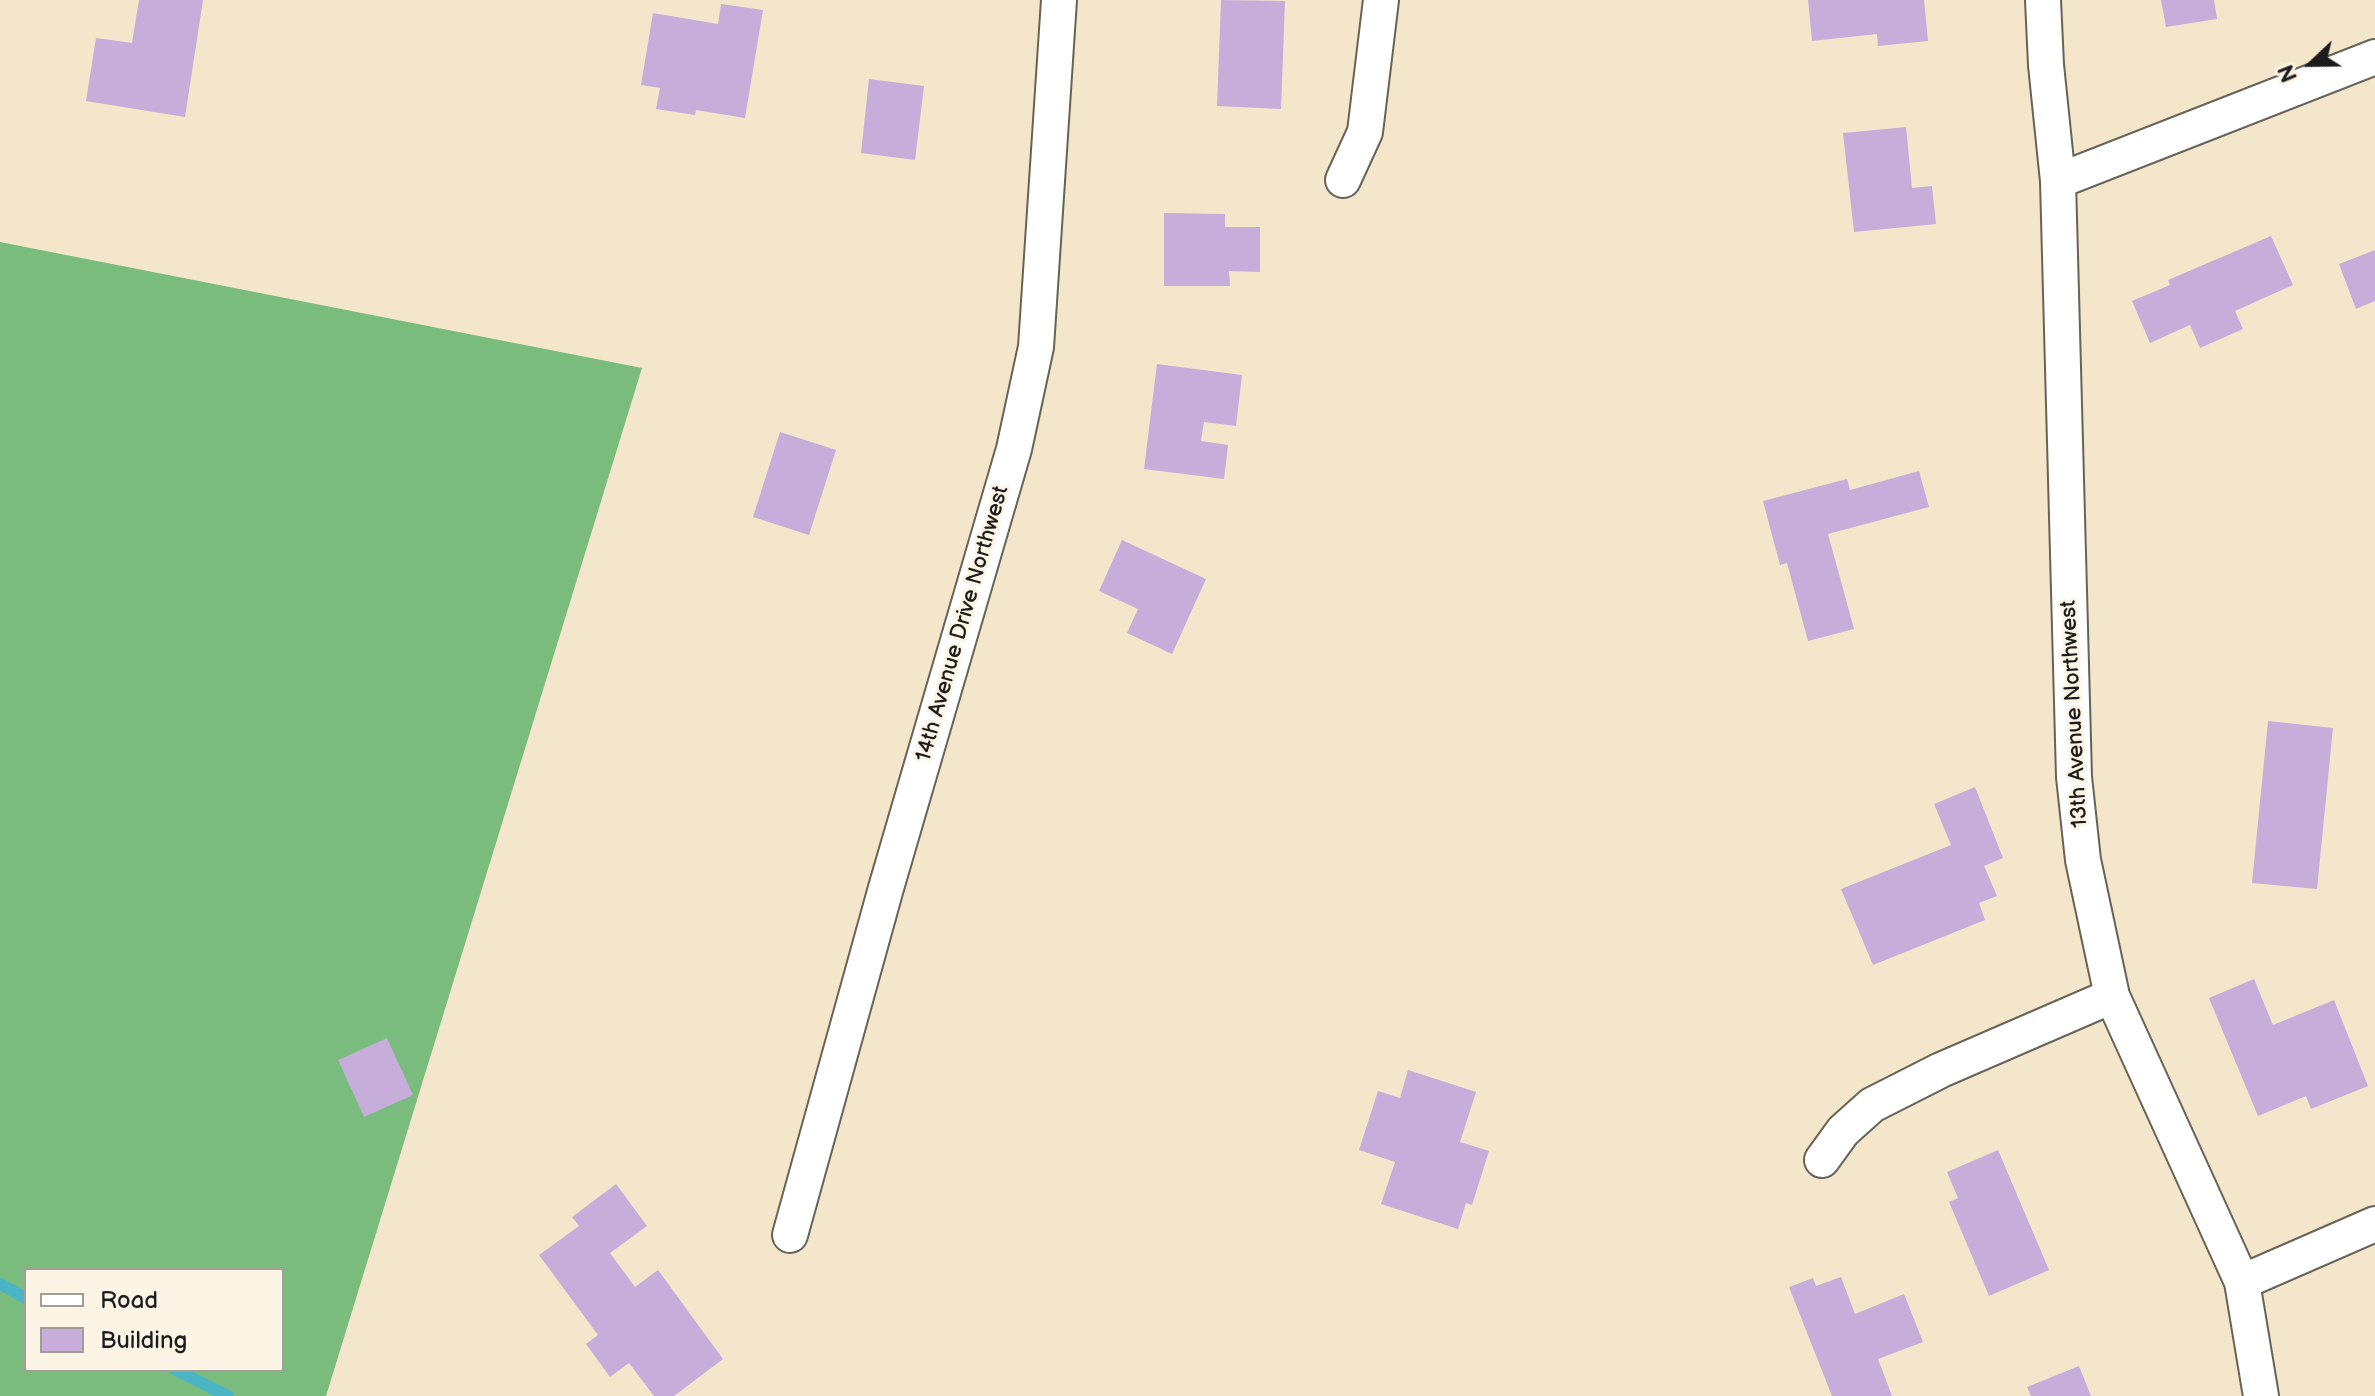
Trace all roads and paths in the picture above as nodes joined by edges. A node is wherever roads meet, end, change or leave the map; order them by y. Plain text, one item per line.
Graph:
1 (1059, 0) edge
2 (1381, 0) edge
3 (2043, 0) edge
4 (2375, 57) edge
5 (1343, 180) dead end
6 (2058, 181) junction
7 (2112, 996) junction
8 (1822, 1160) dead end
9 (2375, 1224) edge
10 (790, 1235) dead end
11 (2242, 1282) junction
12 (2261, 1396) edge

1 - 10 street, 14th Avenue Drive Northwest
2 - 5 street
3 - 6 street, 13th Avenue Northwest
4 - 6 street
6 - 7 street, 13th Avenue Northwest
7 - 8 street
7 - 11 street, 13th Avenue Northwest
9 - 11 street
11 - 12 street, 13th Avenue Northwest

